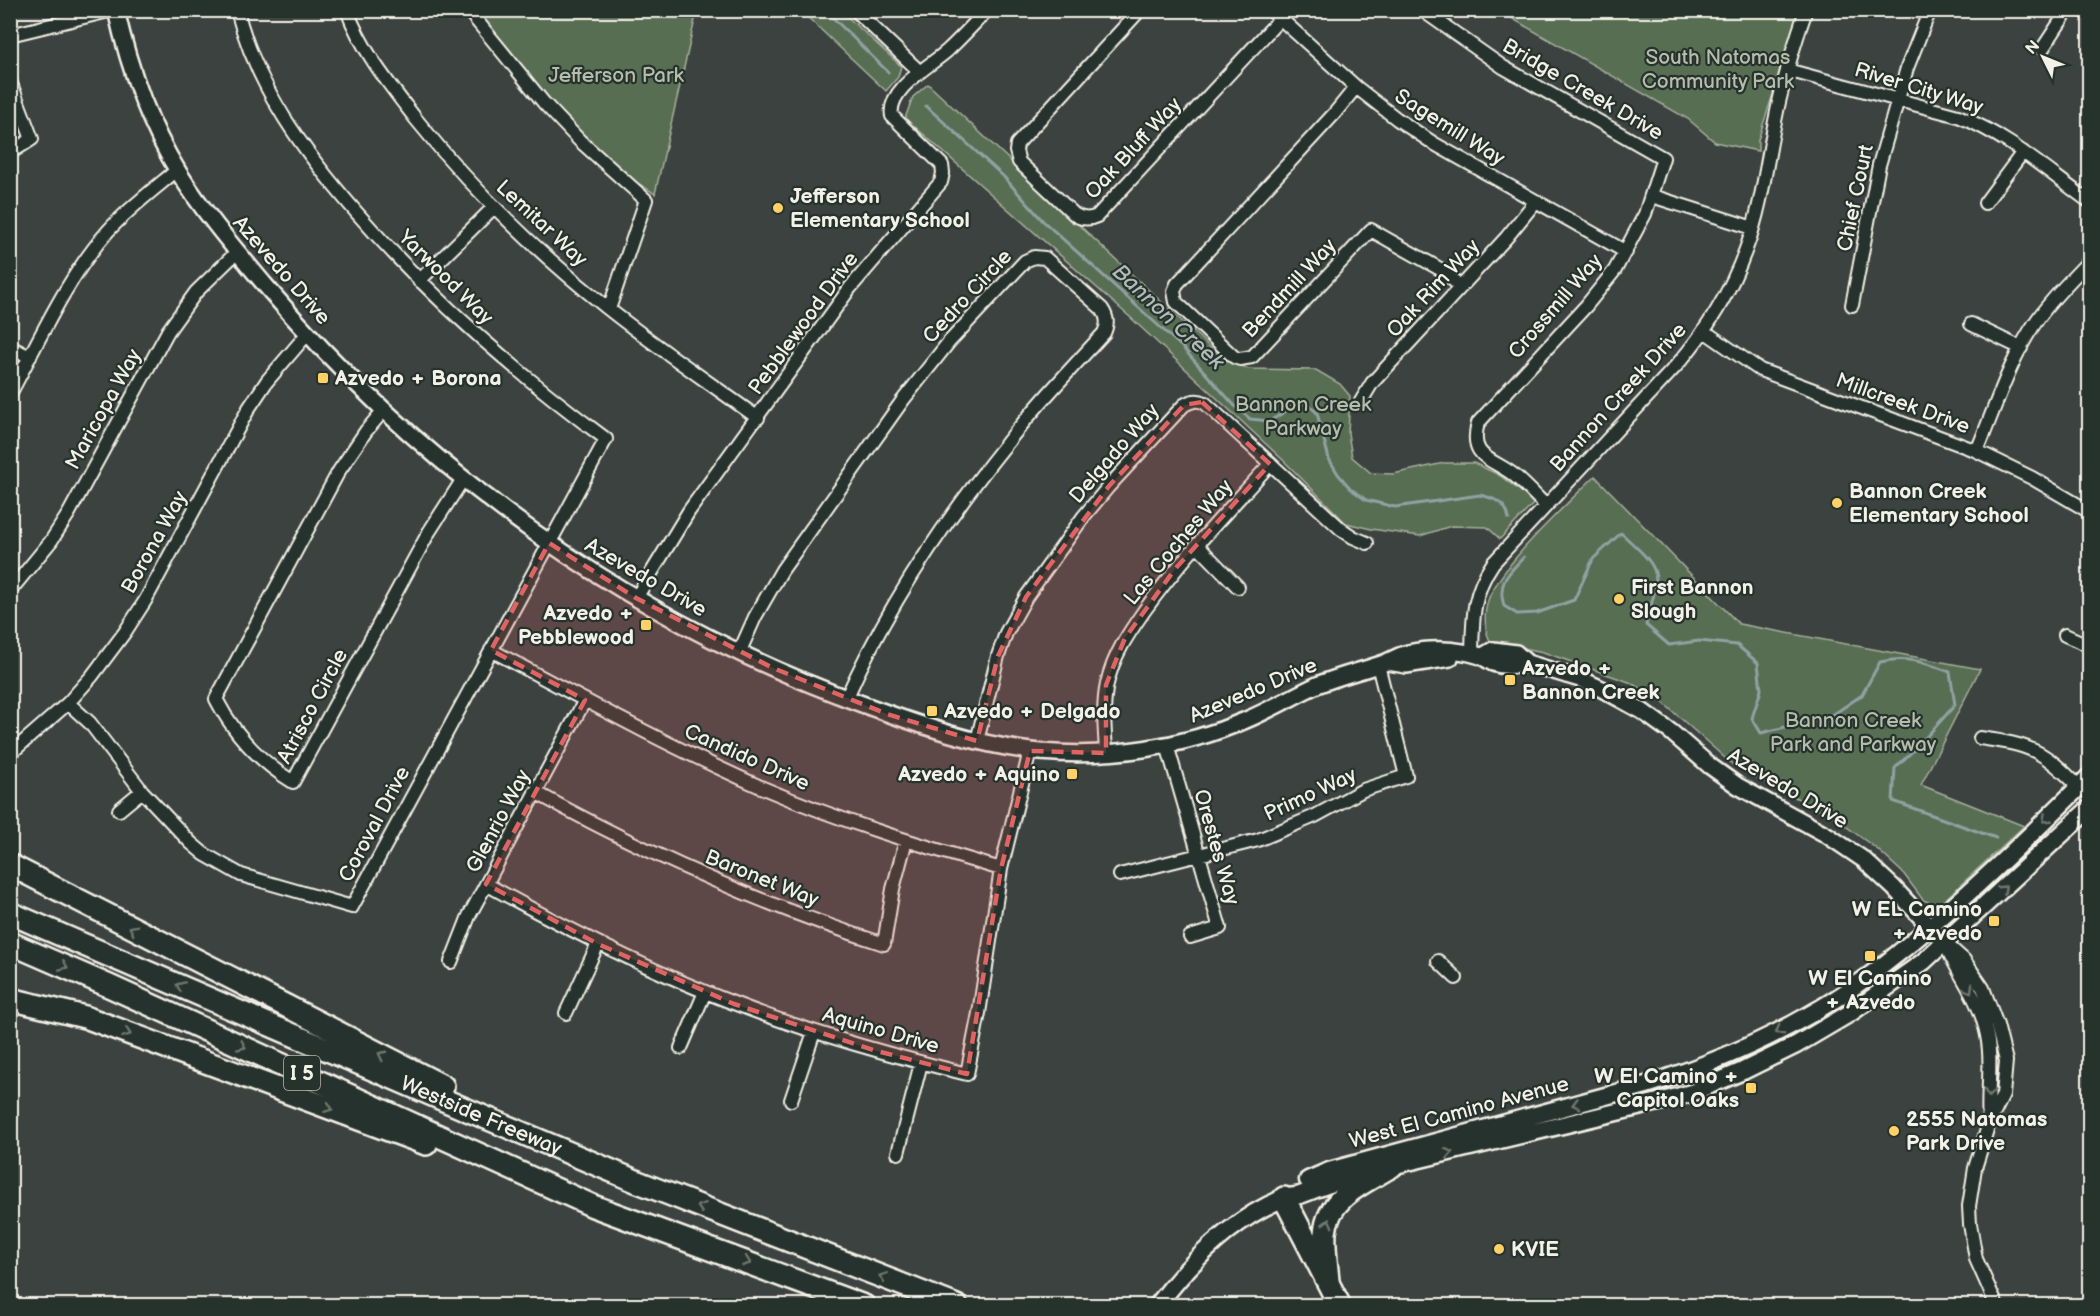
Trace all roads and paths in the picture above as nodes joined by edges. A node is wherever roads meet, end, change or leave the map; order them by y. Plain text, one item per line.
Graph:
1 (114, 10) edge
2 (237, 10) edge
3 (347, 10) edge
4 (468, 10) edge
5 (855, 10) edge
6 (987, 10) edge
7 (1140, 10) edge
8 (1422, 10) edge
9 (1806, 10) edge
10 (1930, 10) edge
11 (2068, 10) edge
12 (1276, 15) edge
13 (10, 35) edge
14 (2043, 48) dead end
15 (1787, 70) junction
16 (920, 72) junction
17 (10, 81) edge
18 (1356, 87) junction
19 (1898, 100) junction
20 (2023, 152) junction
21 (10, 153) edge
22 (177, 170) junction
23 (1652, 196) junction
24 (1536, 201) junction
25 (2090, 202) edge
26 (1985, 203) dead end
27 (495, 207) junction
28 (1753, 228) junction
29 (237, 252) junction
30 (1626, 252) junction
31 (2090, 260) edge
32 (419, 281) junction
33 (1461, 286) junction
34 (1852, 304) dead end
35 (609, 309) junction
36 (1971, 324) dead end
37 (1704, 332) junction
38 (308, 333) junction
39 (10, 347) edge
40 (2021, 348) junction
41 (30, 357) junction
42 (10, 394) edge
43 (1360, 403) dead end
44 (384, 410) junction
45 (758, 418) junction
46 (1977, 452) junction
47 (1270, 464) junction
48 (463, 479) junction
49 (1546, 506) junction
50 (2090, 512) edge
51 (549, 543) junction
52 (1367, 543) dead end
53 (1197, 545) junction
54 (1238, 587) dead end
55 (10, 591) edge
56 (636, 598) junction
57 (2065, 635) dead end
58 (2090, 645) edge
59 (491, 650) junction
60 (739, 653) junction
61 (1472, 654) junction
62 (1383, 663) junction
63 (846, 699) junction
64 (585, 700) junction
65 (68, 702) junction
66 (1980, 738) dead end
67 (977, 741) junction
68 (1167, 745) junction
69 (1030, 751) junction
70 (12, 752) dead end
71 (1106, 753) junction
72 (2084, 782) edge
73 (142, 791) junction
74 (535, 792) junction
75 (2090, 808) edge
76 (118, 810) dead end
77 (906, 840) junction
78 (1199, 856) junction
79 (10, 865) edge
80 (1001, 868) junction
81 (10, 873) edge
82 (1119, 875) dead end
83 (486, 884) junction
84 (74, 899) junction
85 (10, 913) edge
86 (1931, 927) junction
87 (1190, 938) dead end
88 (10, 943) edge
89 (1945, 943) junction
90 (598, 944) junction
91 (1438, 961) dead end
92 (451, 962) dead end
93 (1456, 978) dead end
94 (705, 992) junction
95 (10, 999) edge
96 (10, 1009) edge
97 (566, 1013) dead end
98 (85, 1017) junction
99 (814, 1032) junction
100 (681, 1048) dead end
101 (921, 1063) junction
102 (791, 1100) dead end
103 (465, 1109) junction
104 (898, 1153) dead end
105 (1392, 1166) junction
106 (1284, 1198) junction
107 (593, 1206) junction
108 (1328, 1281) junction
109 (864, 1305) edge
110 (957, 1305) edge
111 (1157, 1305) edge
112 (1340, 1305) edge
113 (1997, 1305) edge

1 - 13 street
1 - 22 street, Azevedo Drive
2 - 32 street, Yarwood Way
3 - 27 street, Lemitar Way
4 - 35 street
5 - 16 street
6 - 16 street, Pebblewood Drive
7 - 12 street, Oak Bluff Way
8 - 23 street, Bridge Creek Drive
9 - 15 street, Bannon Creek Drive
10 - 19 street, Chief Court
11 - 14 street
12 - 18 street, Sagemill Way
15 - 19 street, River City Way
15 - 28 street, Bannon Creek Drive
16 - 45 street, Pebblewood Drive
17 - 21 street
18 - 24 street, Sagemill Way
18 - 33 street, Bendmill Way
19 - 20 street, River City Way
19 - 34 street, Chief Court
20 - 25 street, River City Way
20 - 26 street
22 - 29 street, Azevedo Drive
22 - 41 street
23 - 28 street
23 - 30 street, Crossmill Way
24 - 30 street, Sagemill Way
24 - 33 street, Oak Rim Way
27 - 32 street
27 - 35 street, Lemitar Way
28 - 37 street, Bannon Creek Drive
29 - 38 street, Azevedo Drive
29 - 55 street, Maricopa Way
30 - 49 street, Crossmill Way
31 - 40 street
32 - 51 street, Yarwood Way
33 - 43 street, Oak Rim Way
35 - 45 street, Lemitar Way
36 - 40 street
37 - 46 street, Millcreek Drive
37 - 49 street, Bannon Creek Drive
38 - 44 street, Azevedo Drive
38 - 65 street, Borona Way
39 - 41 street
40 - 46 street
41 - 42 street
44 - 48 street, Azevedo Drive
44 - 48 street, Atrisco Circle
45 - 56 street, Pebblewood Drive
46 - 50 street, Millcreek Drive
47 - 52 street, Delgado Way
47 - 53 street, Las Coches Way
47 - 67 street, Delgado Way
48 - 51 street, Azevedo Drive
49 - 61 street, Bannon Creek Drive
51 - 56 street, Azevedo Drive
51 - 59 street, Coroval Drive
53 - 54 street
53 - 71 street, Las Coches Way
56 - 60 street, Azevedo Drive
57 - 58 street
59 - 64 street, Candido Drive
59 - 73 street, Coroval Drive
60 - 63 street, Azevedo Drive
60 - 63 street, Cedro Circle
61 - 62 street, Azevedo Drive
61 - 86 street, Azevedo Drive
62 - 68 street, Azevedo Drive
62 - 78 street, Primo Way
63 - 67 street, Azevedo Drive
64 - 74 street, Glenrio Way
64 - 77 street, Candido Drive
65 - 70 street, Borona Way
65 - 73 street, Coroval Drive
66 - 72 street
67 - 69 street, Azevedo Drive
68 - 71 street, Azevedo Drive
68 - 78 street, Orestes Way
69 - 71 street, Azevedo Drive
69 - 80 street, Aquino Drive
72 -> 86 main road, West El Camino Avenue
73 - 76 street
74 - 77 street, Baronet Way
74 - 83 street, Glenrio Way
89 -> 75 main road, West El Camino Avenue
77 - 80 street, Candido Drive
78 - 82 street, Primo Way
78 - 87 street, Orestes Way
79 - 84 highway
80 - 101 street, Aquino Drive
81 - 84 highway
83 - 90 street, Aquino Drive
83 - 92 street, Glenrio Way
103 -> 84 highway
103 -> 85 highway, Westside Freeway / I 5
86 - 89 street, Azevedo Drive
86 -> 106 main road, West El Camino Avenue
88 -> 107 highway, Westside Freeway / I 5
105 -> 89 main road, West El Camino Avenue
89 - 113 street
90 - 94 street, Aquino Drive
90 - 97 street
91 - 93 street
94 - 99 street, Aquino Drive
94 - 100 street
95 - 98 highway
96 - 98 highway
98 -> 107 highway
99 - 101 street, Aquino Drive
99 - 102 street
101 - 104 street
110 -> 103 highway, Westside Freeway / I 5
105 - 106 main road, West El Camino Avenue
108 -> 105 highway
106 - 108 highway
106 - 111 main road, West El Camino Avenue
107 -> 109 highway, Westside Freeway / I 5
108 - 112 highway

